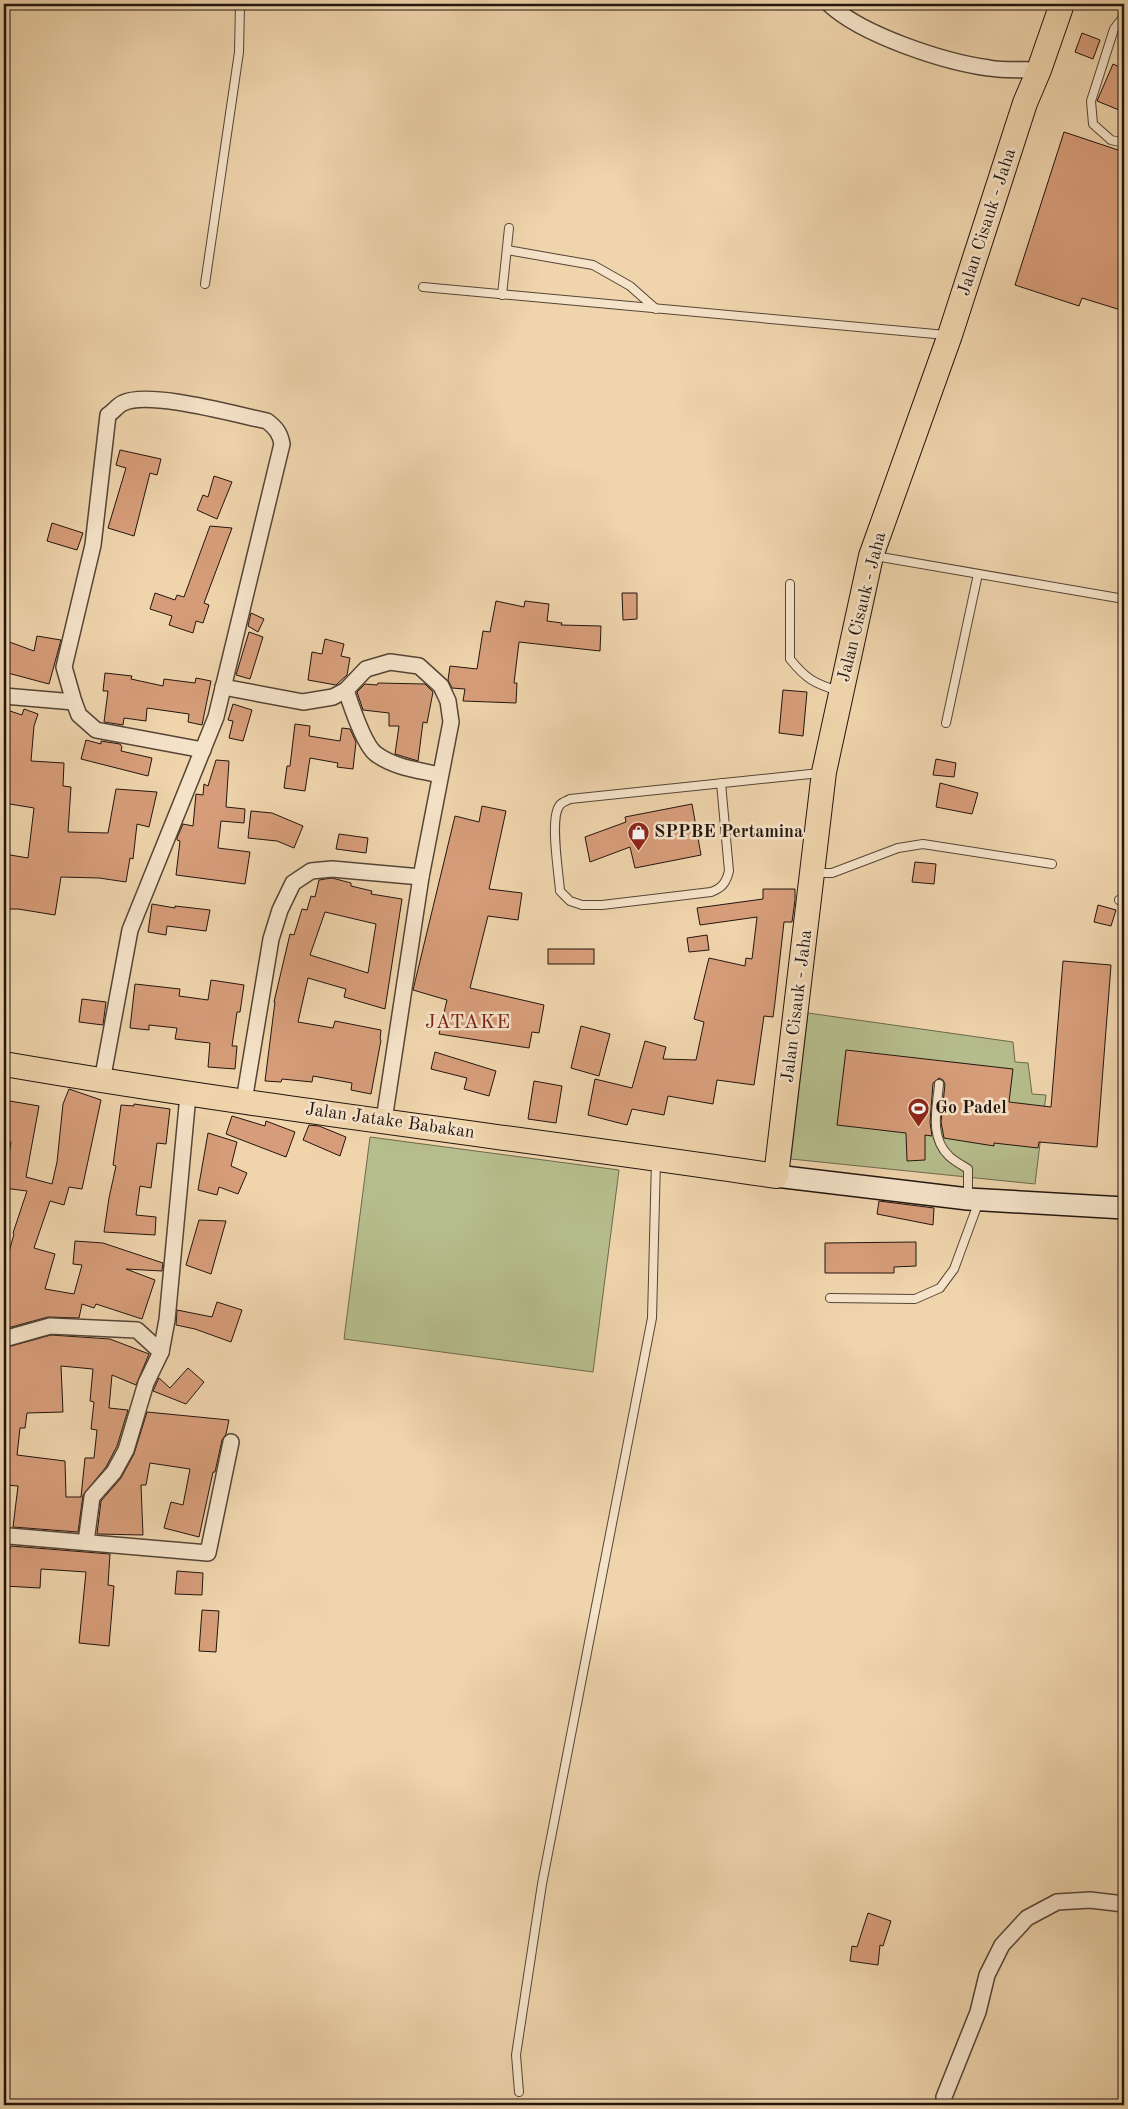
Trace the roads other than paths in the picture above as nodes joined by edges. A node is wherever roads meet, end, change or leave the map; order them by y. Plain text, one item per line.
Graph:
1 (240, 4) edge
2 (829, 4) edge
3 (1062, 4) edge
4 (1124, 16) edge
5 (1039, 70) junction
6 (1124, 143) edge
7 (509, 228) dead end
8 (507, 250) junction
9 (205, 284) dead end
10 (423, 287) dead end
11 (502, 295) junction
12 (656, 309) junction
13 (950, 335) junction
14 (871, 556) junction
15 (978, 574) junction
16 (790, 584) dead end
17 (1124, 599) edge
18 (224, 687) junction
19 (346, 690) junction
20 (840, 692) junction
21 (4, 696) edge
22 (74, 702) junction
23 (946, 723) dead end
24 (203, 750) junction
25 (824, 772) junction
26 (440, 775) junction
27 (721, 783) junction
28 (1052, 864) dead end
29 (813, 874) junction
30 (421, 878) junction
31 (4, 1064) edge
32 (102, 1081) junction
33 (939, 1084) dead end
34 (188, 1095) junction
35 (244, 1101) junction
36 (384, 1120) junction
37 (656, 1158) junction
38 (776, 1176) junction
39 (974, 1200) junction
40 (1124, 1208) edge
41 (830, 1298) dead end
42 (4, 1339) edge
43 (161, 1352) junction
44 (231, 1442) dead end
45 (9, 1536) dead end
46 (86, 1542) junction
47 (1124, 1904) edge
48 (519, 2092) dead end
49 (944, 2097) dead end

1 - 9 lane
2 - 5 street
3 - 5 main road, Jalan Cisauk - Jaha
4 - 6 lane
5 - 13 main road, Jalan Cisauk - Jaha
7 - 8 lane
8 - 11 lane
8 - 12 lane
10 - 11 lane
11 - 12 lane
12 - 13 lane
13 - 14 main road, Jalan Cisauk - Jaha
14 - 15 lane
14 - 20 main road, Jalan Cisauk - Jaha
15 - 17 lane
15 - 23 lane
16 - 20 lane
18 - 19 street
18 - 22 street
18 - 24 street
19 - 26 street
19 - 26 street
20 - 25 main road, Jalan Cisauk - Jaha
21 - 22 street
22 - 24 street
24 - 32 street
25 - 27 lane
25 - 29 main road, Jalan Cisauk - Jaha
26 - 30 street
27 - 27 lane
28 - 29 lane
29 - 38 main road, Jalan Cisauk - Jaha
30 - 35 street
30 - 36 street
31 - 32 main road, Jalan Jatake Babakan
32 - 34 main road, Jalan Jatake Babakan
33 - 39 lane
34 - 35 main road, Jalan Jatake Babakan
34 - 43 street
35 - 36 main road, Jalan Jatake Babakan
36 - 37 main road, Jalan Jatake Babakan
37 - 38 main road, Jalan Jatake Babakan
37 - 48 lane
38 - 39 main road
39 - 40 main road
39 - 41 lane
42 - 43 street
43 - 46 street
44 - 46 street
45 - 46 street
47 - 49 street

